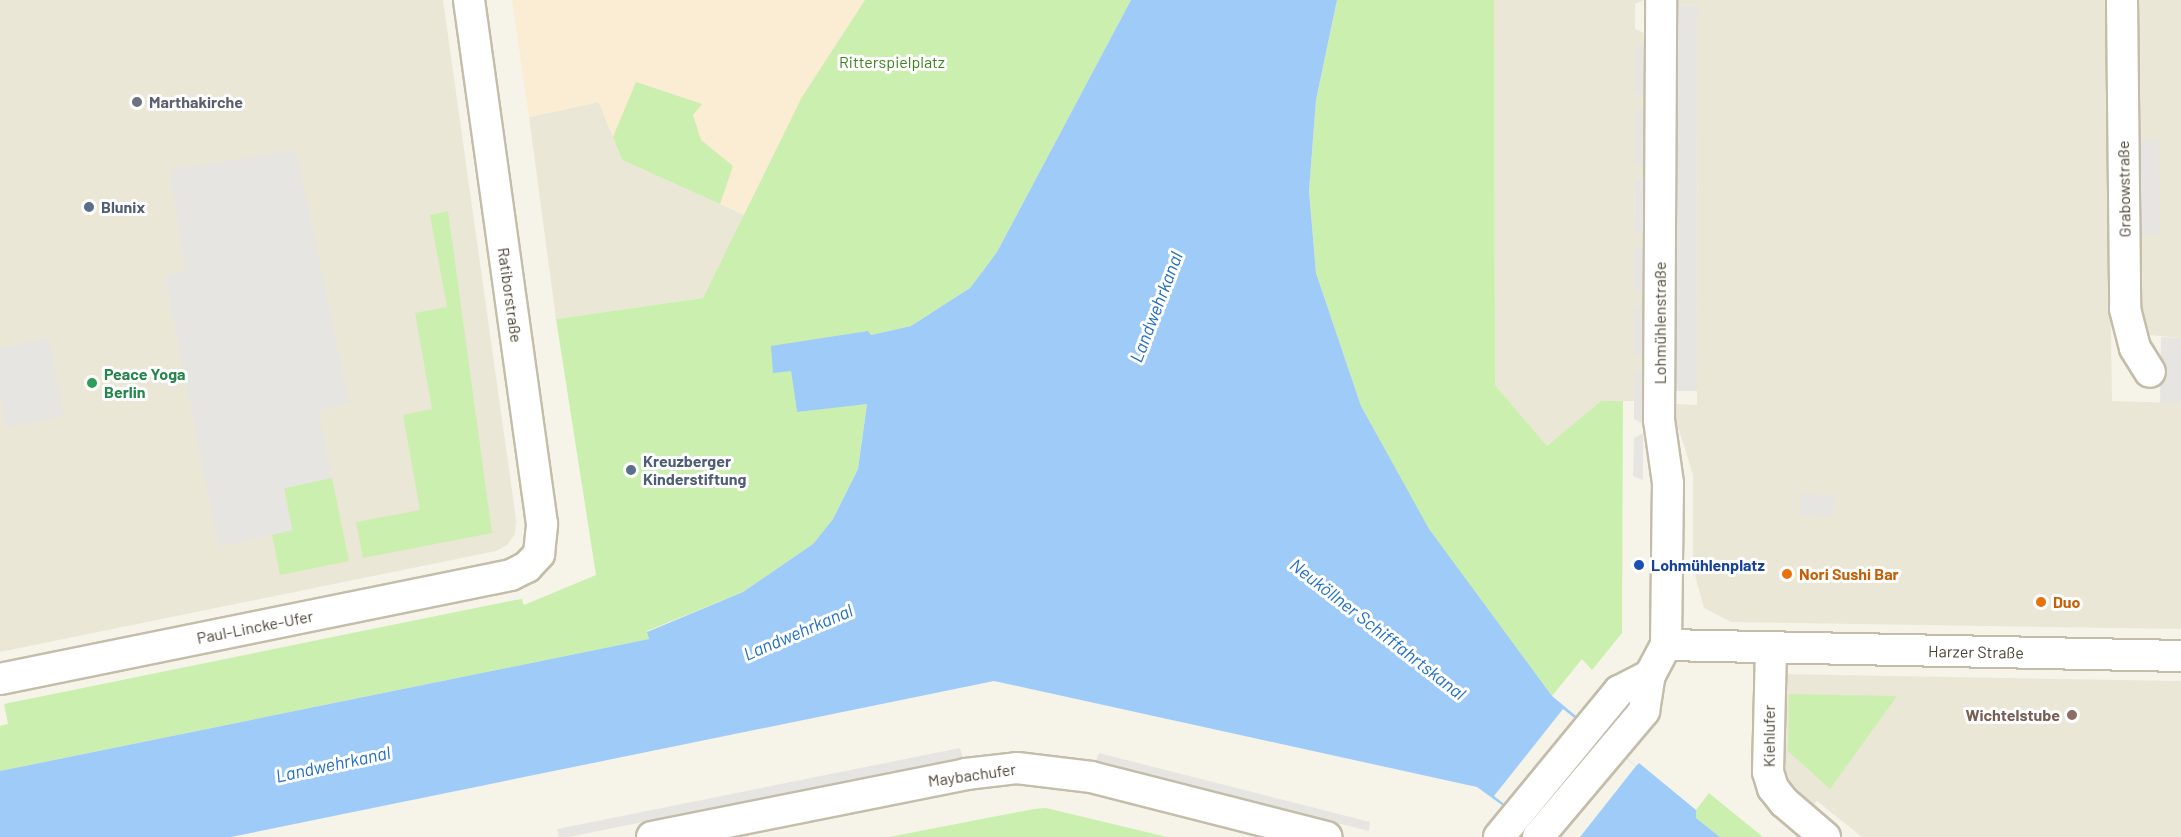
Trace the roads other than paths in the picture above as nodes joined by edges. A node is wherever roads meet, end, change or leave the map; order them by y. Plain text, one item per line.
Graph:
1 (469, 0) edge
2 (1661, 0) edge
3 (2122, 0) edge
4 (2150, 372) dead end
5 (511, 575) joint
6 (1666, 645) junction
7 (1771, 649) junction
8 (2181, 656) edge
9 (1650, 675) junction
10 (0, 679) edge
11 (1818, 832) edge
12 (1540, 835) edge
13 (652, 837) edge
14 (1326, 837) edge
15 (1499, 837) edge

1 - 5 street, Ratiborstraße
2 - 6 street, Lohmühlenstraße
3 - 4 street, Grabowstraße
5 - 10 street, Paul-Lincke-Ufer
6 - 7 street
6 - 9 street
7 - 8 street, Harzer Straße
7 - 11 street, Kiehlufer
9 - 12 street
9 - 15 street
13 - 14 street, Maybachufer

